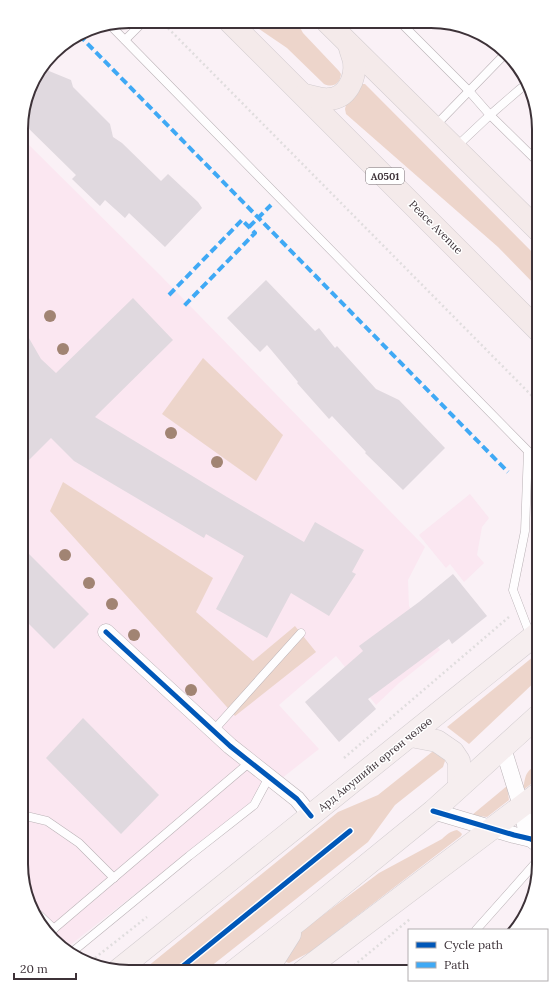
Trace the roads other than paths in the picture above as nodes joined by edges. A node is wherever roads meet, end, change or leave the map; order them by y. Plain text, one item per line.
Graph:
1 (137, 28) edge
2 (236, 28) edge
3 (333, 28) edge
4 (406, 28) edge
5 (114, 29) edge
6 (125, 40) junction
7 (349, 44) junction
8 (502, 57) edge
9 (523, 87) edge
10 (469, 91) junction
11 (304, 94) junction
12 (490, 115) junction
13 (433, 127) junction
14 (455, 148) junction
15 (532, 156) edge
16 (532, 224) edge
17 (532, 324) edge
18 (532, 629) edge
19 (106, 632) dead end
20 (301, 633) dead end
21 (532, 637) edge
22 (532, 721) edge
23 (213, 731) junction
24 (411, 736) junction
25 (503, 748) junction
26 (250, 762) junction
27 (269, 777) junction
28 (459, 787) junction
29 (532, 798) edge
30 (521, 806) junction
31 (433, 811) junction
32 (311, 816) junction
33 (28, 817) edge
34 (492, 828) junction
35 (532, 837) edge
36 (532, 841) edge
37 (532, 867) edge
38 (114, 878) junction
39 (299, 920) junction
40 (477, 929) edge
41 (52, 931) edge
42 (75, 949) edge
43 (126, 965) edge
44 (242, 965) edge
45 (270, 965) edge
46 (311, 965) edge

1 - 6 lane
2 - 11 highway, Peace Avenue / A0501
3 - 7 highway
4 - 10 lane
5 - 6 lane
6 - 18 lane
7 - 11 highway
7 - 13 highway
8 - 10 lane
9 - 12 lane
10 - 12 lane
10 - 13 lane
11 - 17 highway, Peace Avenue / A0501
12 - 14 lane
12 - 15 lane
13 - 14 highway
14 - 16 highway
19 - 23 street
20 - 23 lane
21 - 24 main road, Ард Аюушийн өргөн чөлөө
22 - 25 main road
23 - 26 street
24 - 28 main road
24 - 32 main road, Ард Аюушийн өргөн чөлөө
25 - 28 main road
25 - 30 street
26 - 27 street
26 - 38 lane
27 - 32 street
27 - 42 lane
28 - 31 main road
29 - 30 main road
30 - 34 main road
30 - 35 street
31 - 34 street
31 - 39 main road
32 - 43 main road, Ард Аюушийн өргөн чөлөө
33 - 38 lane
34 - 36 street
34 - 46 main road
37 - 40 lane
38 - 41 lane
39 - 44 main road
39 - 45 main road

